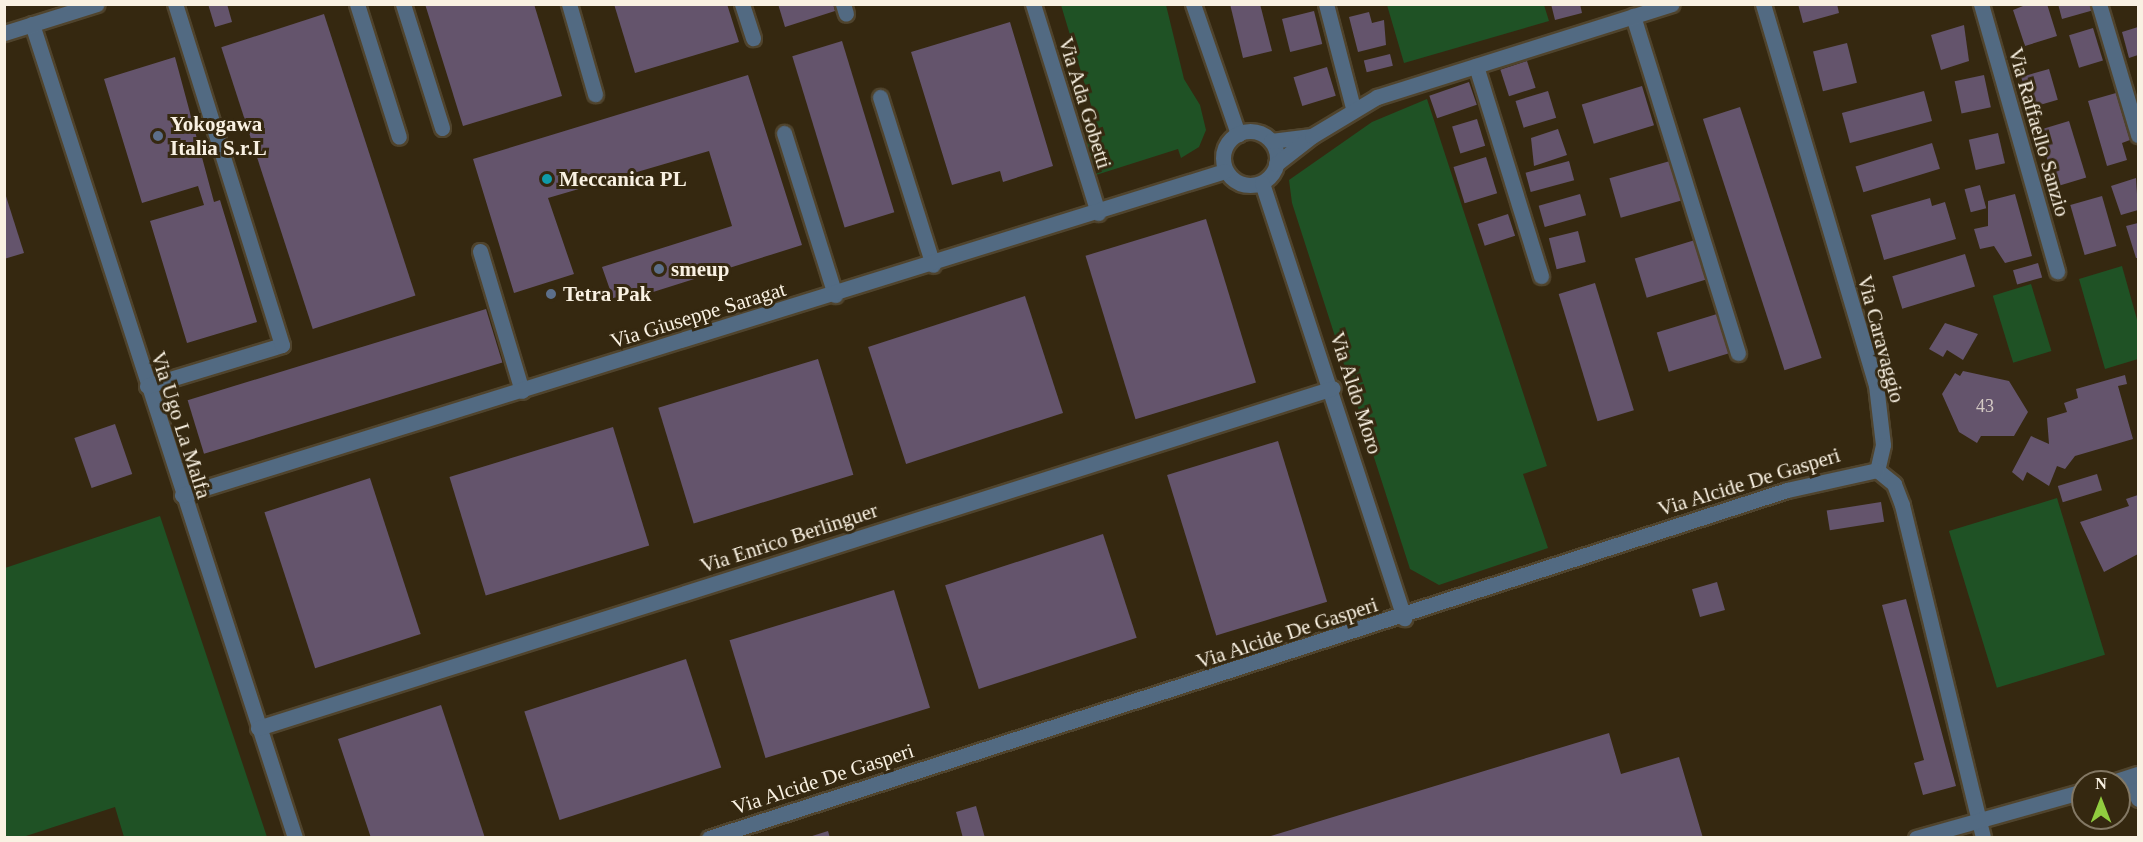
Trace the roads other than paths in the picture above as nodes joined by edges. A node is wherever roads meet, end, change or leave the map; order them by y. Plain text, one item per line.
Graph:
1 (97, 4) edge
2 (175, 4) edge
3 (357, 4) edge
4 (403, 4) edge
5 (569, 4) edge
6 (742, 4) edge
7 (1033, 4) edge
8 (1193, 4) edge
9 (1326, 4) edge
10 (1672, 4) edge
11 (1762, 4) edge
12 (1981, 4) edge
13 (2100, 4) edge
14 (1633, 16) junction
15 (32, 24) junction
16 (4, 33) edge
17 (753, 38) dead end
18 (1476, 66) junction
19 (595, 94) dead end
20 (880, 97) dead end
21 (1353, 108) junction
22 (442, 128) dead end
23 (784, 133) dead end
24 (1238, 134) junction
25 (2139, 135) edge
26 (1312, 136) junction
27 (399, 137) dead end
28 (1271, 141) junction
29 (1276, 164) junction
30 (1225, 171) junction
31 (1262, 183) junction
32 (1098, 213) junction
33 (480, 251) dead end
34 (933, 265) junction
35 (2057, 271) dead end
36 (1541, 276) dead end
37 (835, 295) junction
38 (1738, 353) dead end
39 (147, 386) junction
40 (1333, 388) junction
41 (522, 391) junction
42 (1877, 470) junction
43 (182, 495) junction
44 (1404, 618) junction
45 (258, 728) junction
46 (2135, 776) edge
47 (2071, 794) edge
48 (2139, 799) edge
49 (1978, 819) junction
50 (295, 837) edge
51 (709, 837) edge
52 (1916, 837) edge
53 (1983, 837) edge

1 - 15 street
2 - 39 street
3 - 27 street
4 - 22 street
5 - 19 street
6 - 17 street
7 - 32 street, Via Ada Gobetti
8 - 24 street
9 - 21 street
10 - 14 street
11 - 42 street, Via Caravaggio
12 - 35 street, Via Raffaello Sanzio
13 - 25 street
14 - 18 street
14 - 38 street
15 - 16 street
15 - 39 street, Via Ugo La Malfa
18 - 21 street
18 - 36 street
20 - 34 street
21 - 26 street
23 - 37 street
24 - 28 street
24 - 30 street
26 - 28 street
26 - 29 street
28 - 29 street
29 - 31 street
30 - 31 street
30 - 32 street, Via Giuseppe Saragat
31 - 40 street, Via Aldo Moro
32 - 34 street, Via Giuseppe Saragat
33 - 41 street
34 - 37 street, Via Giuseppe Saragat
37 - 41 street, Via Giuseppe Saragat
39 - 43 street, Via Ugo La Malfa
40 - 44 street, Via Aldo Moro
40 - 45 street, Via Enrico Berlinguer
41 - 43 street, Via Giuseppe Saragat
42 - 44 street, Via Alcide De Gasperi
42 - 49 street
43 - 45 street, Via Ugo La Malfa
44 - 51 street, Via Alcide De Gasperi
45 - 50 street, Via Ugo La Malfa
46 - 48 street
47 - 49 street
49 - 52 street
49 - 53 street

